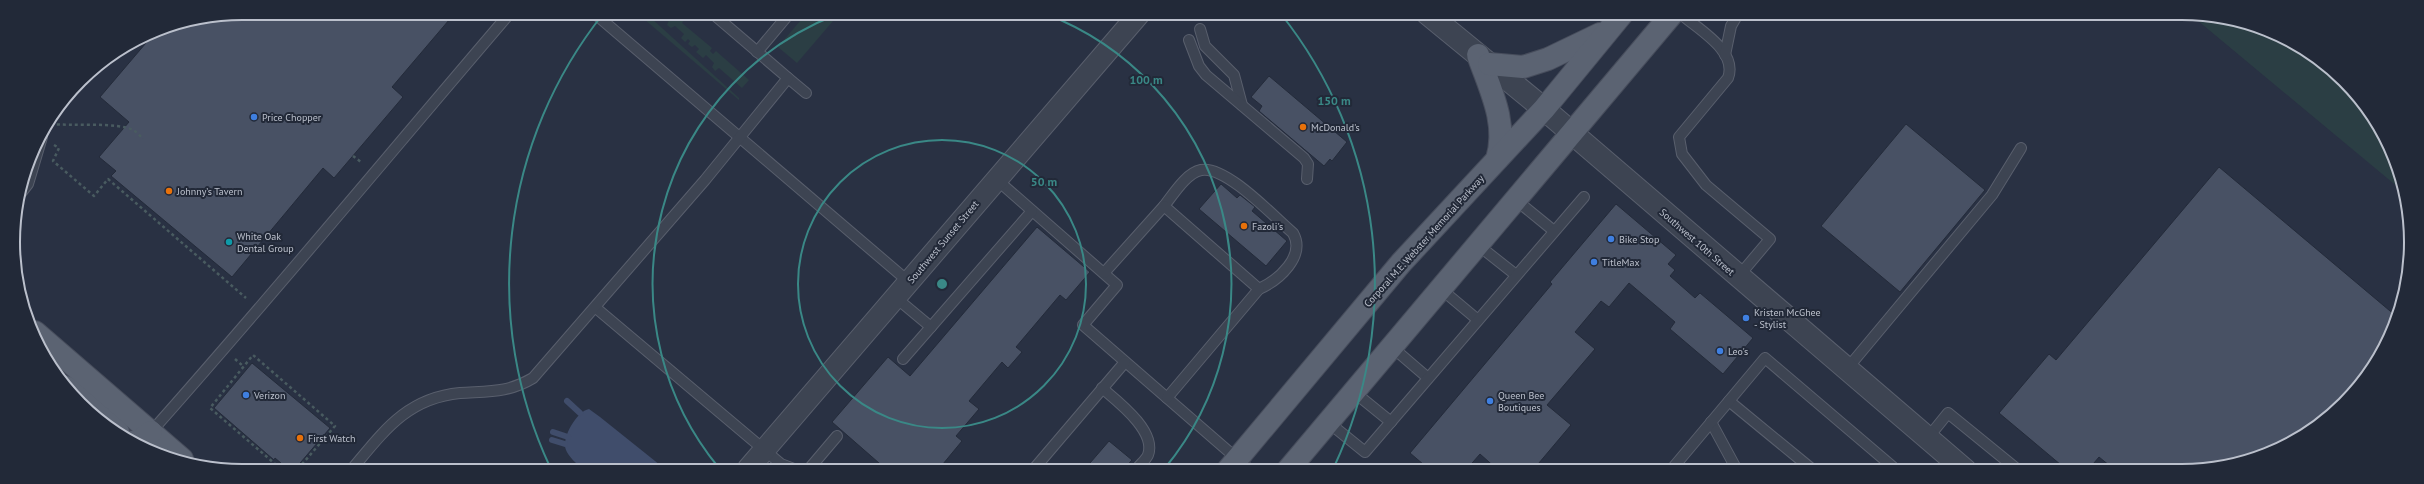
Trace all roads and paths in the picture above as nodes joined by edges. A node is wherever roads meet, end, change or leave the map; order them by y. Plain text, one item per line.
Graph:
1 (504, 20) edge
2 (602, 20) edge
3 (719, 20) edge
4 (784, 20) edge
5 (1134, 20) edge
6 (1435, 20) edge
7 (1667, 20) edge
8 (1688, 20) edge
9 (1734, 20) edge
10 (1616, 22) edge
11 (1200, 28) dead end
12 (1190, 40) dead end
13 (757, 52) junction
14 (1725, 55) junction
15 (1484, 60) junction
16 (788, 78) junction
17 (806, 93) dead end
18 (1242, 105) junction
19 (1544, 109) junction
20 (54, 124) edge
21 (1572, 135) junction
22 (739, 138) junction
23 (46, 139) edge
24 (143, 139) dead end
25 (42, 146) edge
26 (2021, 148) dead end
27 (353, 156) dead end
28 (1497, 159) junction
29 (361, 162) dead end
30 (996, 179) junction
31 (1307, 179) dead end
32 (29, 181) edge
33 (1584, 198) dead end
34 (1516, 200) junction
35 (1164, 206) junction
36 (1032, 211) junction
37 (1554, 231) junction
38 (1478, 246) junction
39 (1104, 273) junction
40 (1516, 276) junction
41 (1738, 277) junction
42 (902, 289) junction
43 (1259, 289) junction
44 (1441, 289) junction
45 (246, 298) dead end
46 (596, 308) junction
47 (1478, 320) junction
48 (931, 327) junction
49 (44, 342) edge
50 (1392, 347) junction
51 (903, 359) dead end
52 (1125, 362) junction
53 (1846, 370) junction
54 (1428, 378) junction
55 (1102, 388) junction
56 (1354, 392) junction
57 (1167, 398) junction
58 (1729, 401) junction
59 (1328, 422) junction
60 (1391, 422) junction
61 (1711, 422) junction
62 (837, 436) dead end
63 (141, 437) edge
64 (1927, 438) junction
65 (165, 450) edge
66 (764, 450) junction
67 (275, 464) edge
68 (302, 464) edge
69 (356, 464) edge
70 (753, 464) edge
71 (781, 464) edge
72 (813, 464) edge
73 (1037, 464) edge
74 (1141, 464) edge
75 (1236, 464) edge
76 (1240, 464) edge
77 (1293, 464) edge
78 (1676, 464) edge
79 (1734, 464) edge
80 (1806, 464) edge
81 (1889, 464) edge
82 (1958, 464) edge
83 (2011, 464) edge

1 - 63 lane
2 - 22 lane
3 - 13 lane
4 - 13 lane
5 - 30 street, Southwest Sunset Street
6 - 15 street, Southwest 10th Street
7 - 21 main road
8 - 14 lane
9 - 14 lane
10 - 15 main road
10 - 19 main road, Corporal M.E. Webster Memorial Parkway
11 - 18 lane
12 - 18 lane
13 - 16 lane
14 - 41 lane
15 - 19 street, Southwest 10th Street
15 - 28 main road
16 - 17 lane
16 - 22 lane
18 - 31 lane
19 - 21 street, Southwest 10th Street
19 - 28 main road, Corporal M.E. Webster Memorial Parkway
20 - 24 path
21 - 34 main road
21 - 41 street, Southwest 10th Street
22 - 42 lane
22 - 46 lane
23 - 45 path
25 - 32 lane
26 - 53 lane
27 - 29 path
28 - 76 main road, Corporal M.E. Webster Memorial Parkway
30 - 36 lane
30 - 42 street, Southwest Sunset Street
33 - 37 lane
34 - 37 lane
34 - 38 main road
35 - 39 lane
35 - 43 lane
35 - 43 lane
36 - 39 lane
36 - 48 lane
37 - 40 lane
38 - 40 lane
38 - 44 main road
39 - 52 lane
40 - 47 lane
41 - 53 street, Southwest 10th Street
42 - 48 lane
42 - 66 street, Southwest Sunset Street
43 - 57 lane
44 - 47 lane
44 - 50 main road
46 - 66 lane
46 - 69 lane
47 - 54 lane
48 - 51 lane
49 - 63 main road
50 - 54 lane
50 - 56 main road
52 - 55 lane
52 - 57 lane
53 - 64 street, Southwest 10th Street
54 - 60 lane
55 - 73 lane
55 - 74 lane
56 - 59 main road
56 - 60 lane
57 - 75 lane
58 - 61 lane
58 - 80 lane
58 - 81 lane
59 - 60 lane
59 - 77 main road
61 - 78 lane
61 - 79 lane
62 - 72 lane
63 - 65 main road
64 - 82 street, Southwest 10th Street
64 - 83 lane
66 - 70 street, Southwest Sunset Street
66 - 71 lane
67 - 68 path

